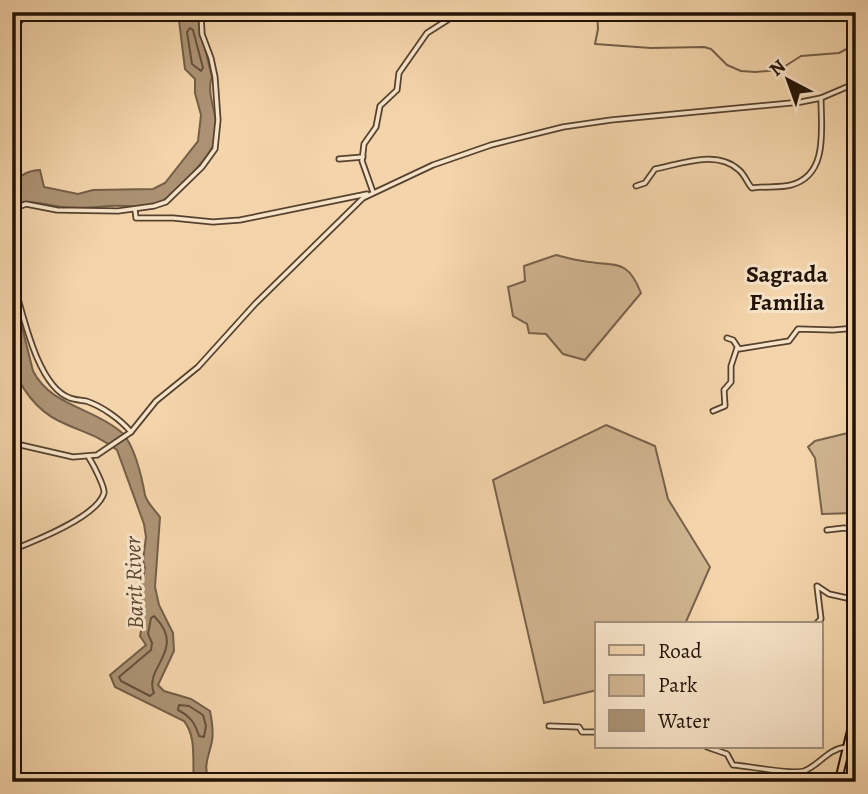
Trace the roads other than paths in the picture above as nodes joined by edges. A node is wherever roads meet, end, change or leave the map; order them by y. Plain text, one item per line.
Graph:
1 (26, 12) edge
2 (201, 12) edge
3 (456, 12) edge
4 (12, 29) edge
5 (856, 83) edge
6 (821, 98) junction
7 (363, 157) junction
8 (338, 159) dead end
9 (636, 186) dead end
10 (371, 193) junction
11 (135, 210) junction
12 (12, 213) edge
13 (856, 238) edge
14 (850, 240) dead end
15 (12, 277) edge
16 (856, 328) edge
17 (727, 338) dead end
18 (737, 348) junction
19 (713, 411) dead end
20 (131, 432) junction
21 (12, 443) edge
22 (89, 458) junction
23 (827, 530) dead end
24 (856, 530) edge
25 (12, 550) edge
26 (856, 600) edge
27 (818, 622) edge
28 (856, 708) edge
29 (549, 726) dead end
30 (595, 732) edge
31 (846, 747) junction
32 (709, 748) edge
33 (838, 782) edge

1 - 4 main road
2 - 11 street
3 - 7 street
5 - 6 street
6 - 9 street
6 - 10 street
7 - 8 street
7 - 10 street
10 - 11 street
10 - 20 street
11 - 12 street
13 - 14 street
15 - 20 street
16 - 18 street
17 - 18 street
18 - 19 street
20 - 22 street
21 - 22 street
22 - 25 street
23 - 24 street
26 - 27 street
28 - 31 main road
29 - 30 street
31 - 32 street
31 - 33 main road

